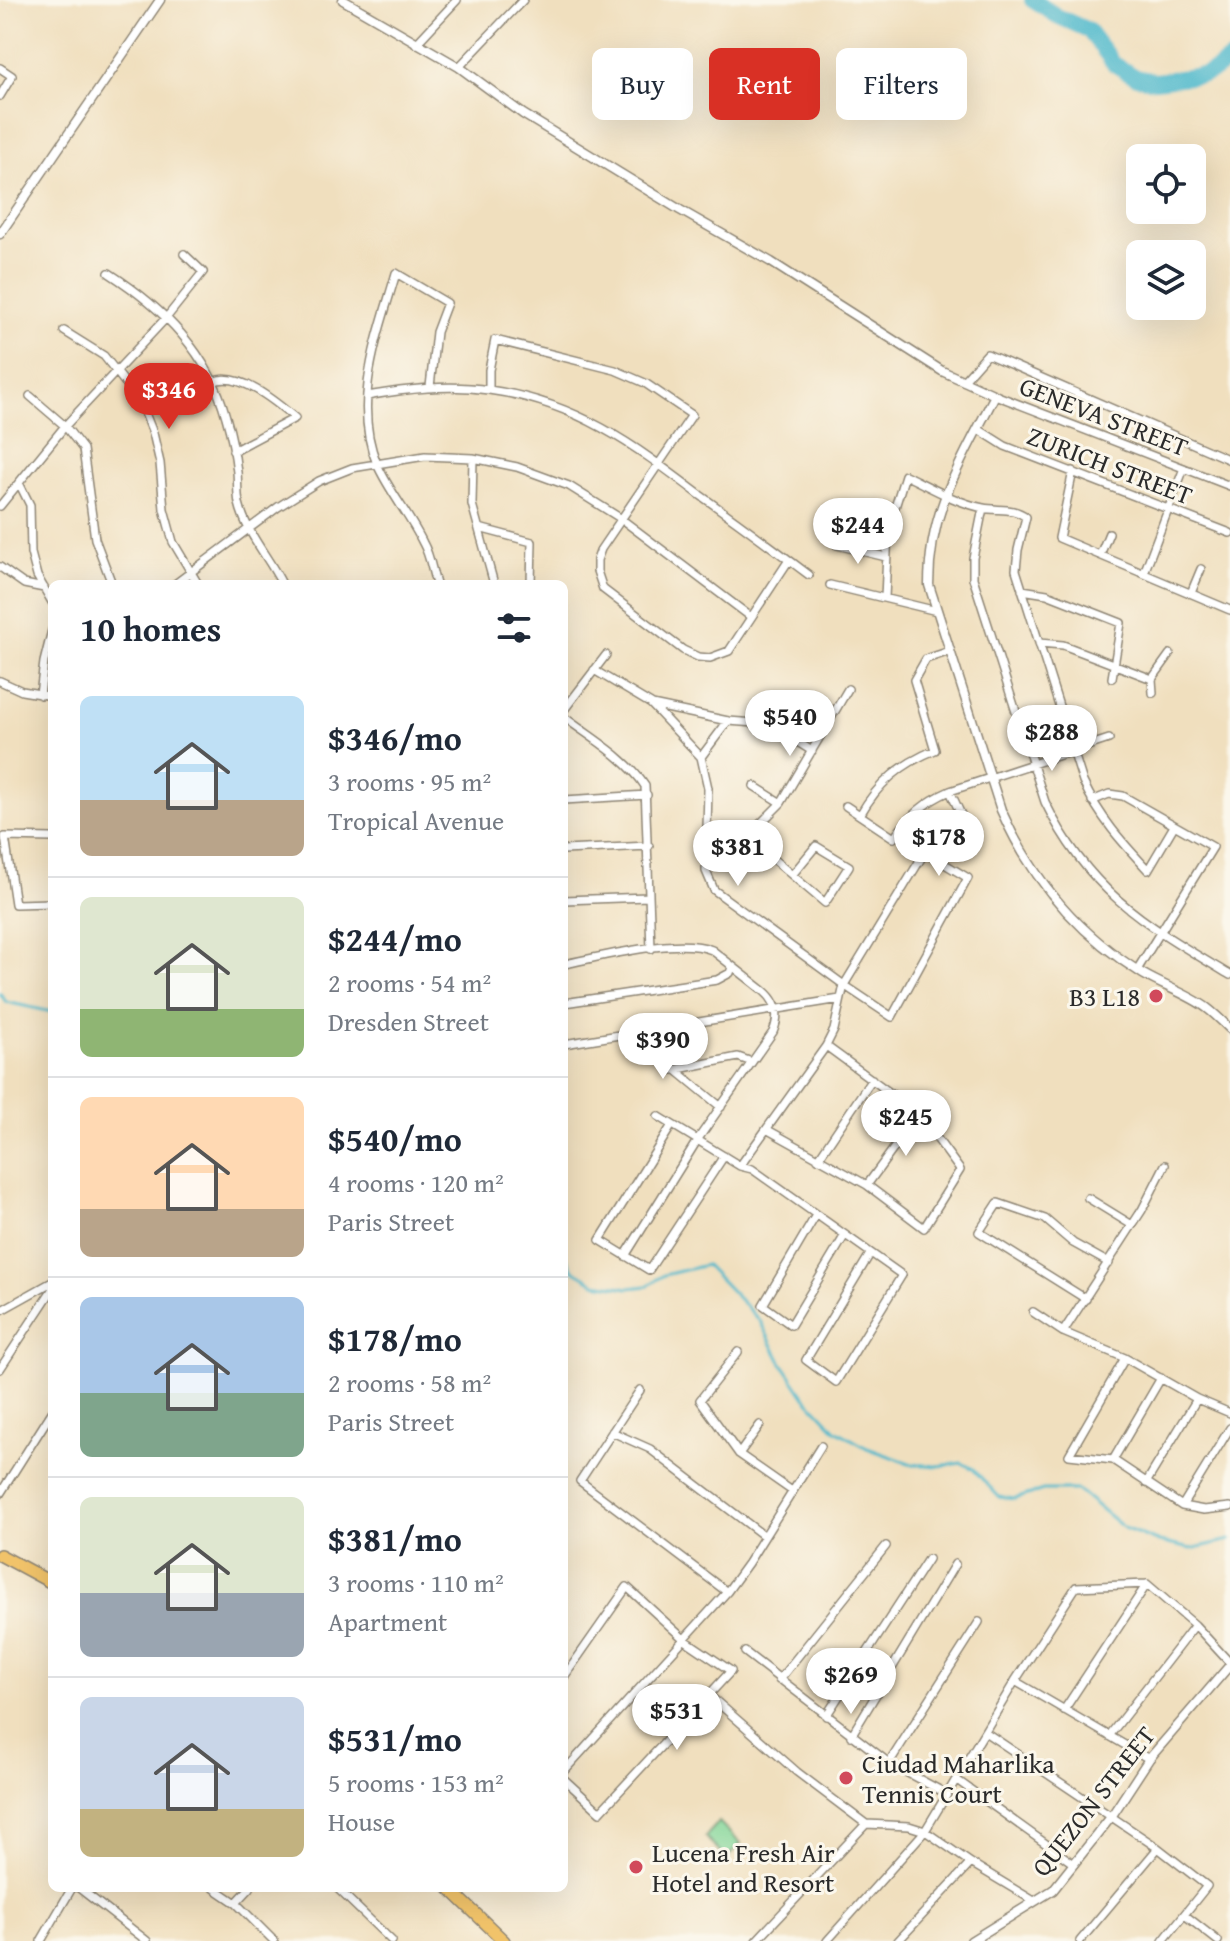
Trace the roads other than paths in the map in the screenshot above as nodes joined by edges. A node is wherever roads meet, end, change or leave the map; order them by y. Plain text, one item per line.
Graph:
1 (160, 0) edge
2 (343, 0) edge
3 (457, 0) edge
4 (523, 0) edge
5 (416, 44) junction
6 (459, 67) junction
7 (0, 68) edge
8 (0, 96) edge
9 (0, 234) edge
10 (184, 254) dead end
11 (109, 273) dead end
12 (167, 317) junction
13 (64, 331) dead end
14 (117, 372) junction
15 (963, 381) junction
16 (213, 382) junction
17 (430, 387) junction
18 (489, 390) junction
19 (995, 395) junction
20 (30, 396) dead end
21 (367, 396) junction
22 (65, 426) junction
23 (978, 429) junction
24 (233, 451) junction
25 (473, 458) junction
26 (1230, 460) edge
27 (658, 463) junction
28 (377, 464) junction
29 (1184, 468) junction
30 (1073, 471) junction
31 (19, 483) junction
32 (1230, 486) edge
33 (945, 495) junction
34 (0, 506) edge
35 (983, 508) junction
36 (1169, 509) junction
37 (620, 518) junction
38 (479, 528) junction
39 (248, 529) junction
40 (1109, 533) dead end
41 (1230, 533) edge
42 (837, 545) dead end
43 (1100, 555) junction
44 (886, 557) junction
45 (789, 560) junction
46 (0, 567) edge
47 (1201, 569) dead end
48 (190, 570) junction
49 (1144, 573) junction
50 (809, 575) dead end
51 (110, 580) edge
52 (179, 580) edge
53 (196, 580) edge
54 (280, 580) edge
55 (435, 580) edge
56 (493, 580) edge
57 (531, 580) edge
58 (830, 585) dead end
59 (44, 588) junction
60 (1022, 590) junction
61 (1191, 593) junction
62 (48, 595) edge
63 (885, 598) junction
64 (1230, 610) edge
65 (937, 611) junction
66 (751, 617) junction
67 (1039, 643) junction
68 (950, 651) junction
69 (48, 652) edge
70 (1170, 654) dead end
71 (606, 655) dead end
72 (1114, 665) junction
73 (594, 670) junction
74 (1112, 678) dead end
75 (1152, 679) junction
76 (0, 681) edge
77 (848, 689) dead end
78 (1153, 693) dead end
79 (40, 695) junction
80 (48, 696) edge
81 (651, 704) junction
82 (568, 705) edge
83 (568, 720) edge
84 (728, 721) junction
85 (1109, 739) dead end
86 (812, 751) junction
87 (1073, 751) junction
88 (701, 757) junction
89 (1033, 764) junction
90 (991, 777) junction
91 (754, 786) dead end
92 (950, 791) junction
93 (647, 795) junction
94 (568, 800) edge
95 (1092, 801) junction
96 (781, 803) junction
97 (846, 806) dead end
98 (860, 815) junction
99 (963, 819) dead end
100 (1174, 826) junction
101 (747, 837) junction
102 (48, 838) edge
103 (707, 838) junction
104 (649, 846) junction
105 (568, 850) edge
106 (792, 875) junction
107 (648, 897) junction
108 (568, 900) edge
109 (48, 903) edge
110 (1160, 932) junction
111 (651, 949) junction
112 (568, 963) edge
113 (732, 967) junction
114 (1137, 970) junction
115 (1230, 975) edge
116 (844, 985) junction
117 (840, 999) junction
118 (568, 1002) edge
119 (776, 1009) junction
120 (1230, 1029) edge
121 (638, 1031) junction
122 (568, 1043) edge
123 (826, 1046) junction
124 (752, 1062) junction
125 (673, 1070) junction
126 (872, 1079) junction
127 (721, 1107) junction
128 (919, 1114) junction
129 (658, 1116) dead end
130 (672, 1125) junction
131 (768, 1130) junction
132 (698, 1139) junction
133 (724, 1156) junction
134 (818, 1159) junction
135 (1165, 1165) dead end
136 (740, 1166) junction
137 (867, 1185) junction
138 (1088, 1198) dead end
139 (816, 1215) junction
140 (1132, 1225) junction
141 (845, 1235) junction
142 (870, 1254) junction
143 (625, 1256) junction
144 (1109, 1263) junction
145 (48, 1284) edge
146 (48, 1296) edge
147 (1086, 1299) junction
148 (0, 1311) edge
149 (1033, 1312) dead end
150 (1063, 1332) junction
151 (738, 1352) dead end
152 (1125, 1358) junction
153 (0, 1369) edge
154 (1161, 1378) junction
155 (640, 1390) dead end
156 (1197, 1399) junction
157 (1230, 1413) edge
158 (48, 1418) edge
159 (760, 1425) dead end
160 (1230, 1428) edge
161 (612, 1432) junction
162 (821, 1446) dead end
163 (739, 1454) junction
164 (1113, 1460) junction
165 (2, 1483) edge
166 (1146, 1483) junction
167 (792, 1491) junction
168 (0, 1494) edge
169 (1182, 1506) junction
170 (1230, 1507) edge
171 (764, 1536) junction
172 (886, 1546) dead end
173 (0, 1555) edge
174 (928, 1559) dead end
175 (955, 1564) dead end
176 (48, 1581) edge
177 (1147, 1584) junction
178 (727, 1592) junction
179 (979, 1622) dead end
180 (1195, 1625) junction
181 (685, 1640) junction
182 (745, 1652) dead end
183 (1230, 1664) edge
184 (568, 1671) edge
185 (779, 1680) junction
186 (1015, 1681) junction
187 (709, 1695) junction
188 (1064, 1710) junction
189 (826, 1716) junction
190 (985, 1732) junction
191 (851, 1736) junction
192 (1109, 1736) junction
193 (1149, 1759) junction
194 (889, 1763) junction
195 (568, 1767) edge
196 (957, 1780) junction
197 (568, 1783) edge
198 (947, 1794) junction
199 (1111, 1817) junction
200 (866, 1824) junction
201 (925, 1831) junction
202 (1158, 1848) junction
203 (971, 1863) junction
204 (1074, 1864) junction
205 (70, 1892) edge
206 (84, 1892) edge
207 (220, 1892) edge
208 (246, 1892) edge
209 (341, 1892) edge
210 (453, 1892) edge
211 (1034, 1901) junction
212 (236, 1903) junction
213 (1186, 1916) junction
214 (41, 1941) edge
215 (146, 1941) edge
216 (274, 1941) edge
217 (392, 1941) edge
218 (504, 1941) edge
219 (756, 1941) edge
220 (827, 1941) edge
221 (898, 1941) edge
222 (971, 1941) edge
223 (1080, 1941) edge
224 (1163, 1941) edge
225 (1218, 1941) edge

1 - 9 street
2 - 5 street, GENEVA STREET
3 - 5 street
4 - 6 street
5 - 6 street, GENEVA STREET
6 - 15 street, GENEVA STREET
7 - 8 street
10 - 12 street
11 - 12 street
12 - 14 street
12 - 16 street
13 - 14 street
14 - 22 street
14 - 48 street
15 - 19 street, GENEVA STREET
15 - 26 street
16 - 24 street
16 - 24 street
17 - 18 street
17 - 21 street
17 - 21 street
18 - 27 street
18 - 27 street
19 - 23 street
19 - 29 street, GENEVA STREET
20 - 22 street
21 - 28 street
22 - 31 street
22 - 51 street
23 - 30 street, ZURICH STREET
23 - 33 street
24 - 39 street
25 - 28 street
25 - 37 street
25 - 38 street
27 - 37 street
27 - 45 street
28 - 39 street
28 - 55 street
29 - 32 street, GENEVA STREET
29 - 36 street
30 - 36 street, ZURICH STREET
30 - 43 street
31 - 34 street
31 - 59 street
33 - 35 street
33 - 44 street
33 - 65 street
35 - 60 street
35 - 89 street
36 - 41 street, ZURICH STREET
36 - 49 street
37 - 66 street
37 - 66 street
38 - 56 street
38 - 57 street
39 - 48 street
39 - 54 street
40 - 43 street
42 - 44 street
43 - 49 street
44 - 63 street
45 - 50 street
45 - 66 street
46 - 59 street
47 - 61 street
48 - 52 street
48 - 53 street
49 - 61 street
58 - 63 street
59 - 62 street
60 - 67 street
60 - 72 street
61 - 64 street
63 - 65 street
65 - 68 street
67 - 72 street
67 - 87 street
68 - 90 street
68 - 98 street
69 - 79 street
70 - 75 street
71 - 73 street
72 - 74 street
72 - 75 street
73 - 81 street
73 - 82 street
75 - 78 street
76 - 79 street
77 - 86 street
79 - 80 street
81 - 84 street
81 - 88 street
83 - 93 street
84 - 86 street
84 - 88 street
85 - 87 street
86 - 96 street
87 - 89 street
87 - 95 street
88 - 103 street
89 - 90 street
89 - 110 street
90 - 92 street
90 - 114 street
91 - 96 street
92 - 98 street
92 - 99 street
93 - 94 street
93 - 104 street
95 - 100 street
95 - 100 street
96 - 101 street
97 - 98 street
100 - 110 street
101 - 103 street
101 - 106 street
102 - 109 street
103 - 116 street
104 - 105 street
104 - 107 street
106 - 106 street
107 - 108 street
107 - 111 street
110 - 114 street
110 - 115 street
111 - 112 street
111 - 113 street
113 - 118 street
113 - 119 street
114 - 120 street
116 - 116 street
116 - 117 street
117 - 119 street
117 - 123 street
119 - 121 street
119 - 124 street
121 - 122 street
121 - 125 street
123 - 126 street
123 - 131 street
124 - 125 street
124 - 127 street
125 - 127 street
126 - 128 street
126 - 134 street
127 - 132 street
128 - 137 street
128 - 137 street
129 - 130 street
130 - 132 street
130 - 143 street
131 - 134 street
131 - 136 street
132 - 133 street
132 - 143 street
133 - 136 street
133 - 143 street
134 - 137 street
135 - 140 street
136 - 139 street
138 - 140 street
139 - 141 street
139 - 141 street
140 - 144 street
141 - 142 street
142 - 142 street
144 - 147 street
144 - 147 street
145 - 148 street
146 - 153 street
147 - 150 street
149 - 150 street
150 - 152 street
151 - 163 street
152 - 154 street
152 - 164 street
154 - 156 street
154 - 164 street
155 - 161 street
156 - 157 street
156 - 166 street
158 - 165 street
159 - 163 street
160 - 169 street
161 - 171 street
161 - 178 street
162 - 167 street
163 - 167 street
164 - 166 street
165 - 168 street
166 - 169 street
167 - 171 street
169 - 170 street
171 - 178 street
172 - 185 street
173 - 176 main road
174 - 189 street
175 - 191 street
177 - 180 street
177 - 186 street
177 - 188 street
178 - 181 street
179 - 194 street
180 - 183 street
180 - 192 street
181 - 184 street
181 - 187 street
181 - 195 street
182 - 185 street
183 - 193 street, QUEZON STREET
185 - 189 street
186 - 188 street
186 - 190 street
187 - 197 street
187 - 200 street
188 - 192 street
189 - 191 street
190 - 196 street
190 - 199 street
191 - 194 street
192 - 193 street
193 - 199 street, QUEZON STREET
194 - 198 street
196 - 198 street
196 - 204 street
198 - 201 street
199 - 202 street
199 - 204 street, QUEZON STREET
200 - 201 street
200 - 219 street
201 - 203 street
201 - 220 street
202 - 213 street
202 - 223 street
203 - 211 street
203 - 221 street
204 - 211 street, QUEZON STREET
205 - 214 street
206 - 215 street
207 - 212 street
208 - 212 street
209 - 217 street
210 - 218 main road
211 - 222 street, QUEZON STREET
212 - 216 street
213 - 224 street
213 - 225 street

